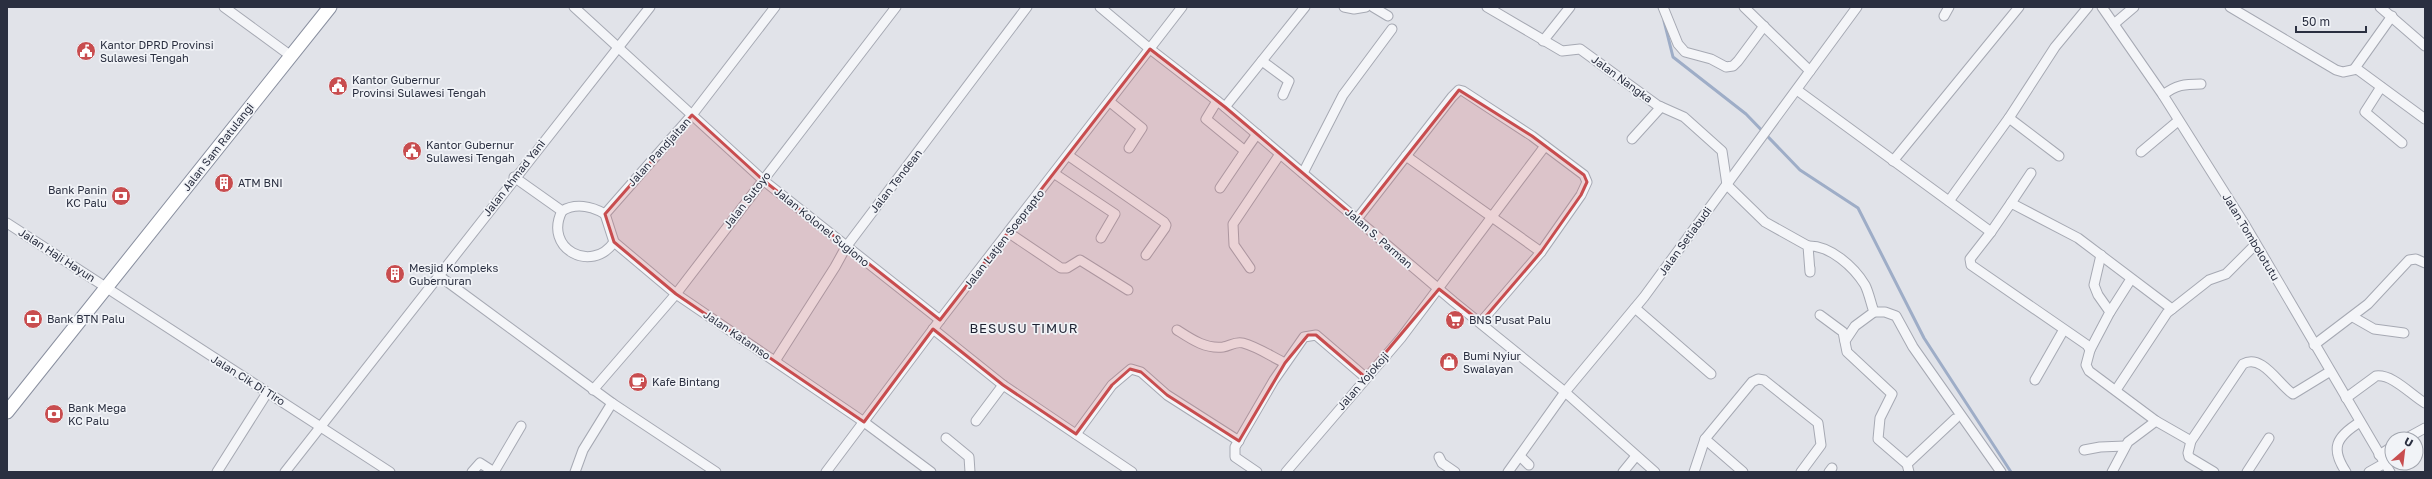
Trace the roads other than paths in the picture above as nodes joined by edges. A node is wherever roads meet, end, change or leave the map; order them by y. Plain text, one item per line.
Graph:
1 (224, 7) edge
2 (330, 7) edge
3 (574, 7) edge
4 (650, 7) edge
5 (776, 7) edge
6 (896, 7) edge
7 (1027, 7) edge
8 (1100, 7) edge
9 (1182, 7) edge
10 (1305, 7) edge
11 (1344, 7) edge
12 (1366, 7) edge
13 (1373, 7) edge
14 (1487, 7) edge
15 (1570, 7) edge
16 (1663, 7) edge
17 (1744, 7) edge
18 (1857, 7) edge
19 (1949, 7) edge
20 (2019, 7) edge
21 (2088, 7) edge
22 (2102, 7) edge
23 (2134, 7) edge
24 (2230, 7) edge
25 (2380, 7) edge
26 (1498, 10) edge
27 (1388, 16) dead end
28 (1944, 16) dead end
29 (2392, 16) junction
30 (2114, 24) junction
31 (1764, 26) junction
32 (1392, 29) dead end
33 (1543, 41) junction
34 (2425, 46) edge
35 (620, 47) junction
36 (1150, 49) junction
37 (291, 56) junction
38 (1262, 61) junction
39 (2355, 68) junction
40 (1810, 71) junction
41 (2201, 84) dead end
42 (2382, 87) junction
43 (1797, 90) junction
44 (1283, 95) dead end
45 (2163, 95) junction
46 (1110, 102) junction
47 (1221, 104) junction
48 (1661, 107) junction
49 (692, 115) junction
50 (2009, 118) junction
51 (2425, 119) edge
52 (2178, 121) junction
53 (1256, 134) junction
54 (1632, 139) dead end
55 (2402, 143) dead end
56 (1545, 146) junction
57 (1129, 148) dead end
58 (1245, 151) junction
59 (2141, 152) dead end
60 (1280, 154) junction
61 (1069, 156) junction
62 (1406, 156) junction
63 (2059, 156) dead end
64 (1893, 161) junction
65 (1303, 173) junction
66 (2031, 173) dead end
67 (1055, 174) junction
68 (514, 177) junction
69 (763, 180) junction
70 (1727, 185) junction
71 (1220, 188) dead end
72 (1949, 201) junction
73 (2011, 203) junction
74 (562, 211) junction
75 (605, 214) junction
76 (1493, 217) junction
77 (1357, 219) junction
78 (7, 223) edge
79 (1991, 232) junction
80 (1009, 233) junction
81 (1101, 238) dead end
82 (614, 242) junction
83 (2255, 245) junction
84 (1808, 246) junction
85 (846, 247) junction
86 (1541, 252) junction
87 (1146, 255) dead end
88 (2101, 255) junction
89 (2425, 263) edge
90 (1250, 268) dead end
91 (1810, 268) dead end
92 (438, 275) junction
93 (2131, 279) junction
94 (106, 287) junction
95 (1439, 289) junction
96 (1128, 290) dead end
97 (676, 294) junction
98 (1635, 308) junction
99 (2172, 309) junction
100 (1874, 312) junction
101 (2110, 312) junction
102 (1820, 314) dead end
103 (2353, 317) junction
104 (940, 320) junction
105 (1481, 322) junction
106 (933, 329) junction
107 (1177, 330) dead end
108 (2063, 331) junction
109 (2404, 333) dead end
110 (1845, 341) junction
111 (2314, 344) junction
112 (2090, 350) junction
113 (775, 361) junction
114 (1285, 363) junction
115 (2329, 372) junction
116 (1711, 374) dead end
117 (1365, 377) junction
118 (2035, 380) dead end
119 (1003, 384) junction
120 (593, 390) junction
121 (2116, 390) junction
122 (1565, 392) junction
123 (267, 393) junction
124 (2346, 398) junction
125 (2425, 402) edge
126 (612, 403) junction
127 (7, 412) edge
128 (1955, 419) dead end
129 (976, 421) dead end
130 (2156, 421) junction
131 (864, 422) junction
132 (2360, 422) junction
133 (320, 426) junction
134 (521, 426) dead end
135 (1076, 434) junction
136 (946, 438) dead end
137 (2269, 438) dead end
138 (1705, 439) junction
139 (1239, 441) junction
140 (2191, 441) junction
141 (2125, 446) junction
142 (2084, 450) dead end
143 (2384, 452) edge
144 (2379, 455) junction
145 (1520, 456) junction
146 (1636, 456) junction
147 (1439, 457) dead end
148 (2384, 462) edge
149 (2384, 464) edge
150 (1529, 465) dead end
151 (1908, 468) edge
152 (1129, 471) edge
153 (217, 472) edge
154 (285, 472) edge
155 (390, 472) edge
156 (472, 472) edge
157 (575, 472) edge
158 (716, 472) edge
159 (826, 472) edge
160 (931, 472) edge
161 (970, 472) edge
162 (1257, 472) edge
163 (1286, 472) edge
164 (1455, 472) edge
165 (1508, 472) edge
166 (1623, 472) edge
167 (1653, 472) edge
168 (1694, 472) edge
169 (1743, 472) edge
170 (1801, 472) edge
171 (2001, 472) edge
172 (2112, 472) edge
173 (2214, 472) edge
174 (2247, 472) edge
175 (2346, 472) edge
176 (2369, 472) edge

1 - 37 street
2 - 37 highway, Jalan Sam Ratulangi
3 - 35 street, Jalan Kolonel Sugiono
4 - 35 street, Jalan Ahmad Yani
5 - 49 street, Jalan Pandjaitan
6 - 69 street, Jalan Sutoyo
7 - 85 street, Jalan Tendean
8 - 36 street, Jalan S. Parman
9 - 36 street, Jalan Latjen Soeprapto
10 - 38 street
11 - 12 street
13 - 27 street
14 - 26 street, Jalan Nangka
15 - 33 street
16 - 31 street
17 - 31 street
18 - 40 street, Jalan Setiabudi
19 - 28 street
20 - 64 street
21 - 50 street
22 - 30 street, Jalan Tombolotutu
23 - 30 street
24 - 39 street
25 - 29 street
26 - 33 street, Jalan Nangka
29 - 34 street
29 - 39 street
30 - 45 street, Jalan Tombolotutu
31 - 40 street
32 - 65 street
33 - 48 street, Jalan Nangka
35 - 49 street, Jalan Kolonel Sugiono
35 - 68 street, Jalan Ahmad Yani
36 - 46 street, Jalan Latjen Soeprapto
36 - 47 street, Jalan S. Parman
37 - 94 highway, Jalan Sam Ratulangi
38 - 44 street
38 - 47 street
39 - 42 street
40 - 43 street, Jalan Setiabudi
41 - 45 street
42 - 51 street
42 - 55 street
43 - 64 street
43 - 70 street, Jalan Setiabudi
45 - 52 street, Jalan Tombolotutu
46 - 57 street
46 - 61 street, Jalan Latjen Soeprapto
47 - 53 street, Jalan S. Parman
47 - 58 street
48 - 54 street
48 - 70 street, Jalan Nangka
49 - 69 street, Jalan Kolonel Sugiono
49 - 75 street, Jalan Pandjaitan
50 - 63 street
50 - 72 street
52 - 59 street
52 - 83 street, Jalan Tombolotutu
53 - 58 street
53 - 60 street, Jalan S. Parman
56 - 62 street
56 - 76 street, Jalan Yojokoji
56 - 86 street
58 - 71 street
60 - 65 street, Jalan S. Parman
60 - 90 street
61 - 67 street, Jalan Latjen Soeprapto
61 - 87 street
62 - 76 street
62 - 77 street
64 - 72 street
65 - 77 street, Jalan S. Parman
66 - 73 street
67 - 80 street, Jalan Latjen Soeprapto
67 - 81 street
68 - 74 street
68 - 92 street, Jalan Ahmad Yani
69 - 85 street, Jalan Kolonel Sugiono
69 - 97 street, Jalan Sutoyo
70 - 84 street
70 - 98 street, Jalan Setiabudi
72 - 79 street
73 - 79 street
73 - 88 street
74 - 75 street
74 - 82 street
75 - 82 street
76 - 86 street
76 - 95 street, Jalan Yojokoji
77 - 95 street, Jalan S. Parman
78 - 94 street, Jalan Haji Hayun
79 - 108 street
80 - 96 street
80 - 104 street, Jalan Latjen Soeprapto
82 - 97 street, Jalan Katamso
83 - 99 street
83 - 111 street, Jalan Tombolotutu
84 - 91 street
84 - 100 street
85 - 104 street, Jalan Kolonel Sugiono
85 - 113 street, Jalan Tendean
86 - 105 street
88 - 93 street
88 - 101 street
89 - 103 street
92 - 120 street
92 - 133 street, Jalan Ahmad Yani
93 - 99 street
93 - 101 street
94 - 123 street, Jalan Cik Di Tiro
94 - 127 highway, Jalan Sam Ratulangi
95 - 105 street, Jalan S. Parman
95 - 117 street, Jalan Yojokoji
97 - 113 street, Jalan Katamso
97 - 120 street, Jalan Sutoyo
98 - 116 street
98 - 122 street, Jalan Setiabudi
99 - 121 street
100 - 110 street
100 - 171 street
101 - 112 street
102 - 110 street
103 - 109 street
103 - 111 street
104 - 106 street, Jalan Latjen Soeprapto
105 - 122 street, Jalan S. Parman
106 - 119 street
106 - 131 street, Jalan Latjen Soeprapto
107 - 114 street
108 - 112 street
108 - 118 street
110 - 151 street
111 - 115 street, Jalan Tombolotutu
112 - 121 street
113 - 131 street, Jalan Katamso
114 - 117 street
114 - 139 street
115 - 124 street, Jalan Tombolotutu
115 - 140 street
117 - 163 street, Jalan Yojokoji
119 - 129 street
119 - 135 street
120 - 126 street
121 - 130 street
122 - 145 street, Jalan Setiabudi
122 - 146 street, Jalan S. Parman
123 - 133 street, Jalan Cik Di Tiro
123 - 153 street
124 - 125 street
124 - 132 street, Jalan Tombolotutu
126 - 157 street
126 - 158 street
128 - 151 street
130 - 140 street
130 - 141 street
131 - 159 street, Jalan Latjen Soeprapto
131 - 160 street, Jalan Katamso
132 - 144 street, Jalan Tombolotutu
132 - 175 street
133 - 154 street, Jalan Ahmad Yani
133 - 155 street, Jalan Cik Di Tiro
134 - 156 street
135 - 139 street
135 - 152 street
136 - 161 street
137 - 174 street
138 - 168 street
138 - 169 street
138 - 170 street
139 - 162 street
140 - 173 street
141 - 142 street
141 - 172 street
143 - 144 street
144 - 148 street, Jalan Tombolotutu
145 - 150 street
145 - 165 street, Jalan Setiabudi
146 - 166 street
146 - 167 street, Jalan S. Parman
147 - 164 street
149 - 176 street

